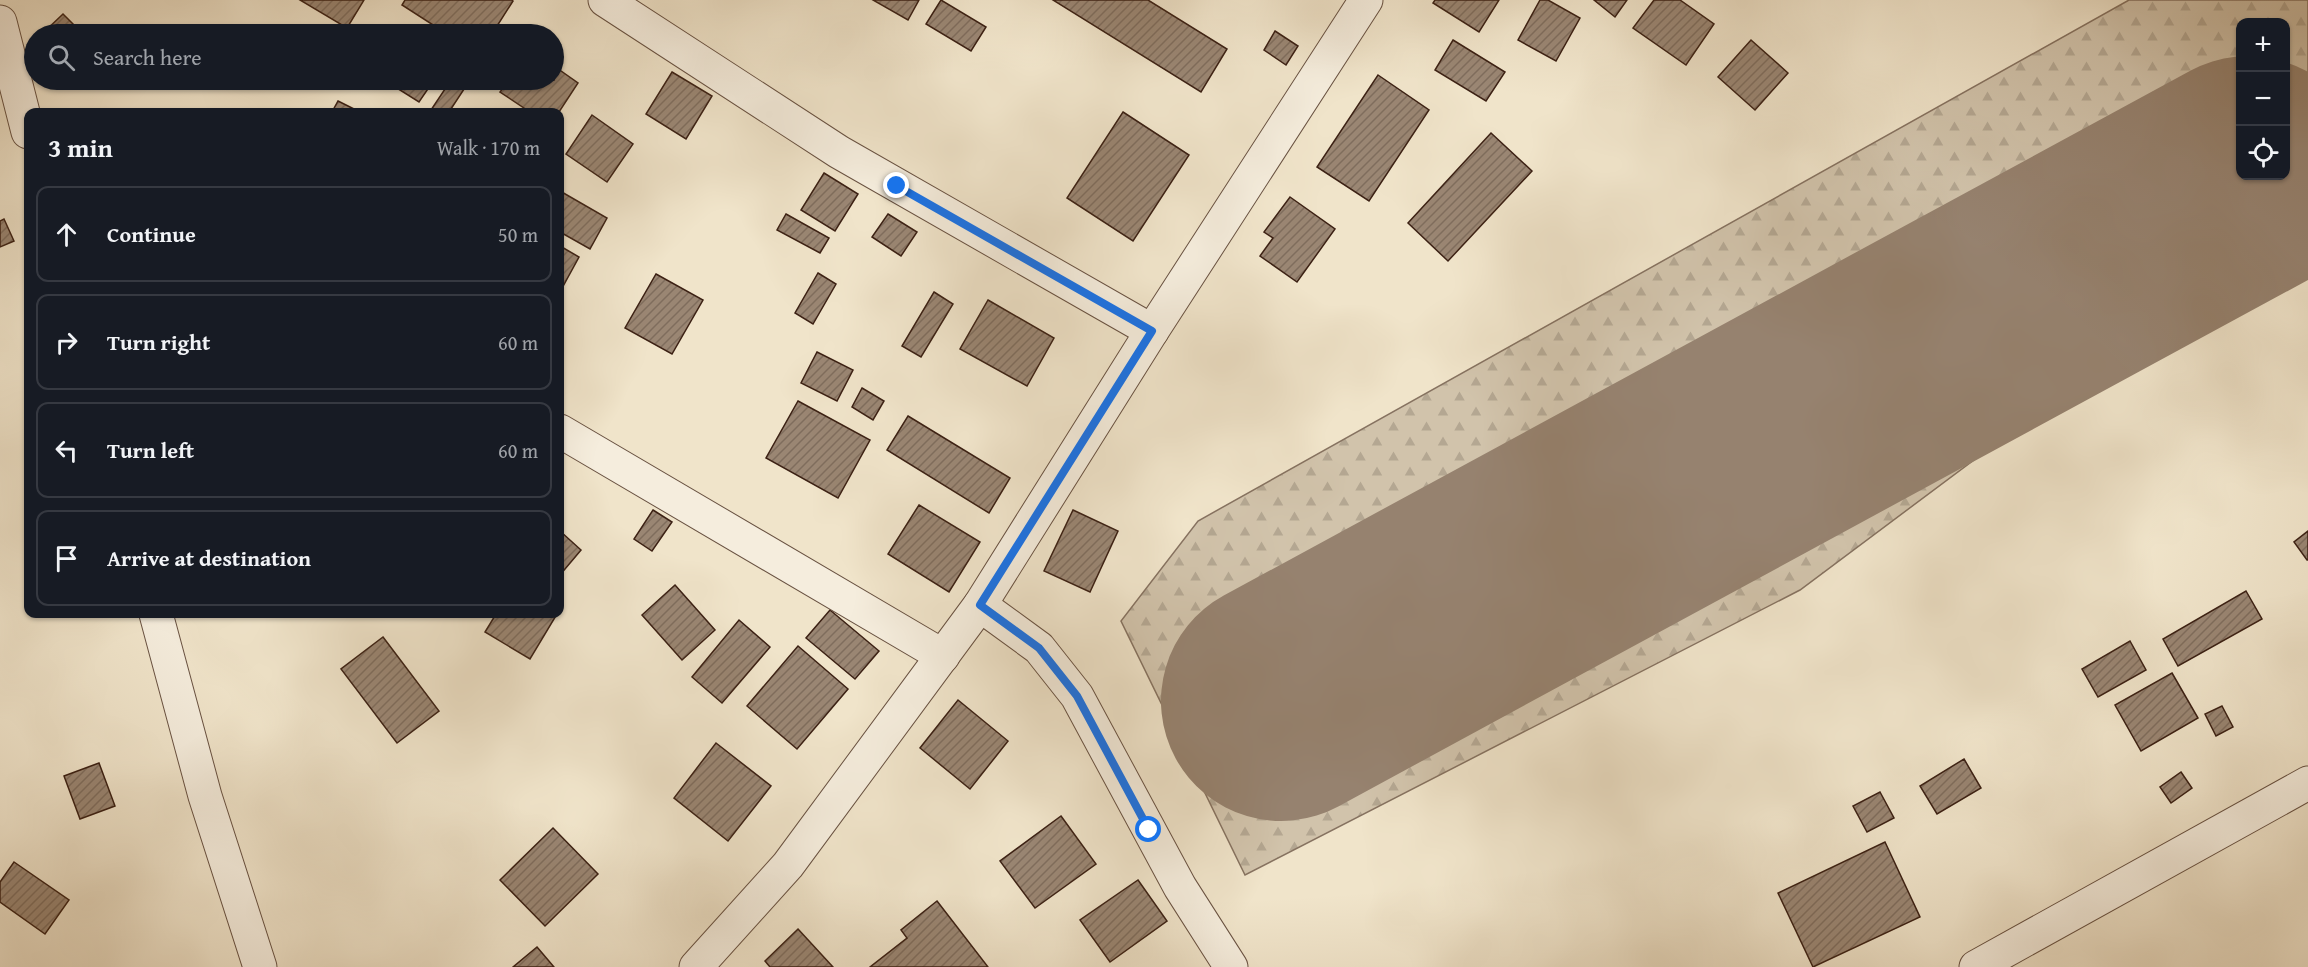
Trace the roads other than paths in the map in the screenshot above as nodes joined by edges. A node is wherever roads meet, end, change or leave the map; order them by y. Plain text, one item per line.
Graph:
1 (605, 0) edge
2 (1366, 0) edge
3 (0, 22) edge
4 (24, 113) edge
5 (1152, 331) junction
6 (564, 433) edge
7 (980, 605) junction
8 (157, 618) edge
9 (943, 656) junction
10 (2308, 783) edge
11 (260, 967) edge
12 (696, 967) edge
13 (1231, 967) edge
14 (1976, 967) edge

1 - 5 street
2 - 5 street
3 - 4 street
5 - 7 street
6 - 9 street
7 - 9 street
7 - 13 street
8 - 11 street
9 - 12 street
10 - 14 street

